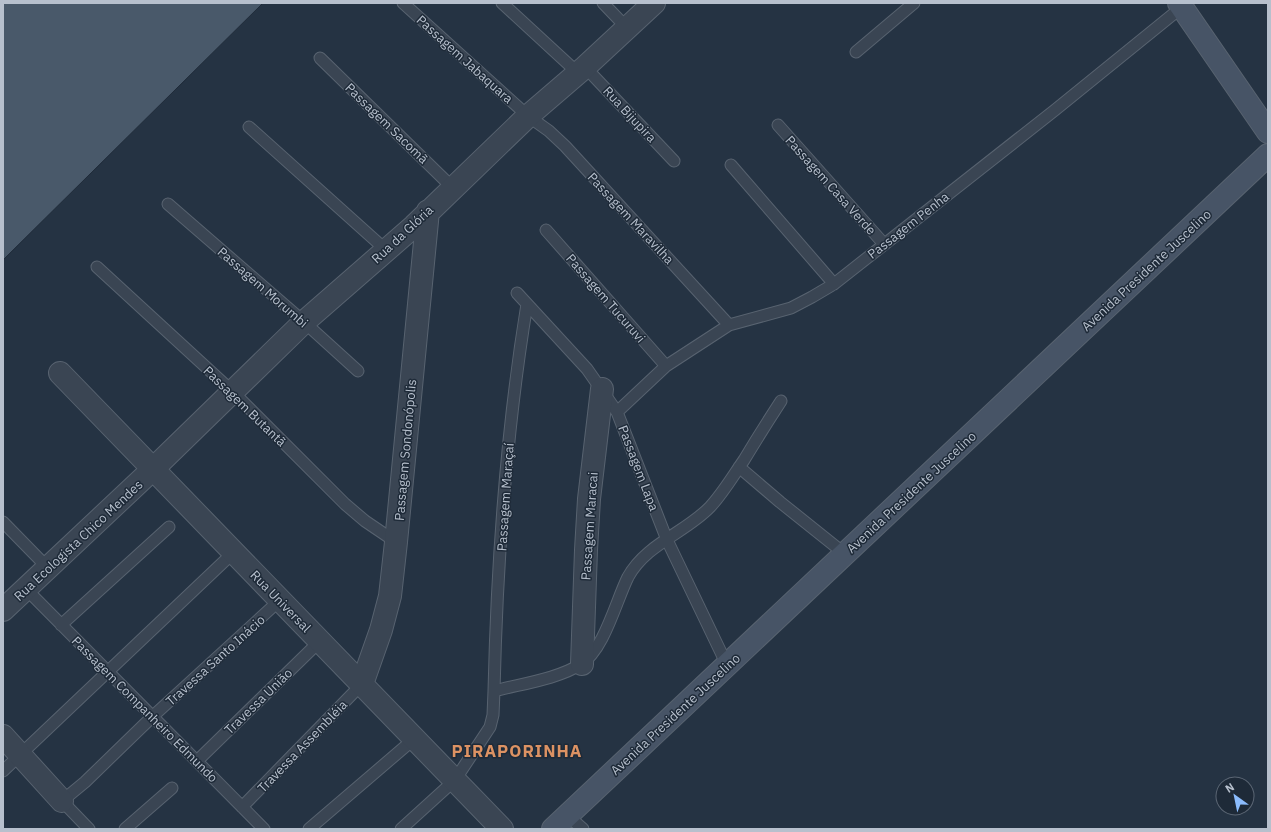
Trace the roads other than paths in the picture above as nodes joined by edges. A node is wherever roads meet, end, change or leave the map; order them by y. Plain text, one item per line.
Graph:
1 (403, 3) edge
2 (502, 3) edge
3 (603, 3) edge
4 (654, 3) edge
5 (914, 3) edge
6 (1181, 5) edge
7 (627, 28) junction
8 (856, 52) dead end
9 (320, 58) dead end
10 (582, 70) junction
11 (528, 116) junction
12 (778, 125) dead end
13 (249, 127) dead end
14 (1268, 132) edge
15 (1268, 155) edge
16 (674, 161) dead end
17 (731, 165) dead end
18 (453, 188) junction
19 (168, 204) dead end
20 (428, 211) junction
21 (546, 230) dead end
22 (884, 244) junction
23 (386, 250) junction
24 (97, 267) dead end
25 (834, 284) junction
26 (517, 293) dead end
27 (527, 304) junction
28 (304, 322) junction
29 (729, 325) junction
30 (666, 366) junction
31 (358, 371) dead end
32 (60, 373) dead end
33 (602, 389) junction
34 (233, 392) junction
35 (781, 401) dead end
36 (617, 412) junction
37 (739, 467) junction
38 (153, 469) junction
39 (3, 522) edge
40 (169, 527) dead end
41 (667, 540) junction
42 (396, 542) junction
43 (234, 552) junction
44 (845, 554) junction
45 (48, 568) junction
46 (26, 589) junction
47 (280, 600) junction
48 (3, 610) edge
49 (62, 624) junction
50 (320, 641) junction
51 (582, 664) junction
52 (727, 664) junction
53 (108, 672) junction
54 (362, 684) junction
55 (494, 691) junction
56 (152, 717) junction
57 (3, 736) edge
58 (414, 739) junction
59 (20, 754) junction
60 (197, 761) junction
61 (3, 771) edge
62 (455, 780) junction
63 (172, 788) dead end
64 (62, 801) junction
65 (242, 807) junction
66 (568, 824) edge
67 (89, 829) edge
68 (125, 829) edge
69 (264, 829) edge
70 (309, 829) edge
71 (401, 829) edge
72 (502, 829) edge

1 - 11 lane, Passagem Jabaquara
2 - 10 lane, Rua Bijupira
3 - 7 lane
4 - 7 street, Rua da Glória
5 - 8 lane
6 - 14 street
6 - 22 lane, Passagem Penha
7 - 10 street, Rua da Glória
9 - 18 lane, Passagem Sacomã
10 - 11 street, Rua da Glória
10 - 16 lane, Rua Bijupira
11 - 18 street, Rua da Glória
11 - 29 lane, Passagem Maravilha
12 - 22 lane, Passagem Casa Verde
13 - 23 lane
15 - 44 street, Avenida Presidente Juscelino
17 - 25 lane
18 - 20 street, Rua da Glória
19 - 28 lane, Passagem Morumbi
20 - 23 street, Rua da Glória
20 - 42 street, Passagem Sondonópolis
21 - 30 lane, Passagem Tucuruvi
22 - 25 lane, Passagem Penha
23 - 28 street, Rua da Glória
24 - 34 lane, Passagem Butantã
25 - 29 lane, Passagem Penha
26 - 27 lane, Passagem Lapa
27 - 33 lane, Passagem Lapa
27 - 55 lane, Passagem Maraçaí
28 - 31 lane, Passagem Morumbi
28 - 34 street, Rua da Glória
29 - 30 lane, Passagem Penha
30 - 36 lane, Passagem Penha
32 - 38 street, Rua Universal
33 - 36 lane, Passagem Lapa
33 - 51 street, Passagem Maracai
34 - 38 street, Rua da Glória
34 - 42 lane, Passagem Butantã
35 - 37 lane
36 - 41 lane, Passagem Lapa
37 - 41 lane
37 - 44 lane
38 - 43 street, Rua Universal
38 - 45 street, Rua Ecologista Chico Mendes
39 - 45 lane
40 - 49 lane
41 - 51 lane
41 - 52 lane, Passagem Lapa
42 - 54 street, Passagem Sondonópolis
43 - 47 street, Rua Universal
43 - 53 lane
44 - 52 street, Avenida Presidente Juscelino
45 - 46 street, Rua Ecologista Chico Mendes
46 - 48 street, Rua Ecologista Chico Mendes
46 - 49 lane, Passagem Companheiro Edmundo
47 - 50 street, Rua Universal
47 - 56 lane, Travessa Santo Inácio
49 - 53 lane, Passagem Companheiro Edmundo
50 - 54 street, Rua Universal
50 - 60 lane, Travessa União
51 - 55 lane
52 - 66 street, Avenida Presidente Juscelino
53 - 56 lane, Passagem Companheiro Edmundo
53 - 59 lane
54 - 58 street, Rua Universal
54 - 65 lane, Travessa Assembléia
55 - 62 lane, Passagem Maraçaí
56 - 60 lane, Passagem Companheiro Edmundo
56 - 64 lane, Travessa Santo Inácio
57 - 59 street
58 - 62 street, Rua Universal
58 - 70 lane
59 - 61 lane
59 - 64 street
60 - 65 lane, Passagem Companheiro Edmundo
62 - 71 lane, Passagem Maraçaí
62 - 72 street, Rua Universal
63 - 68 lane
64 - 67 lane
65 - 69 lane, Passagem Companheiro Edmundo

